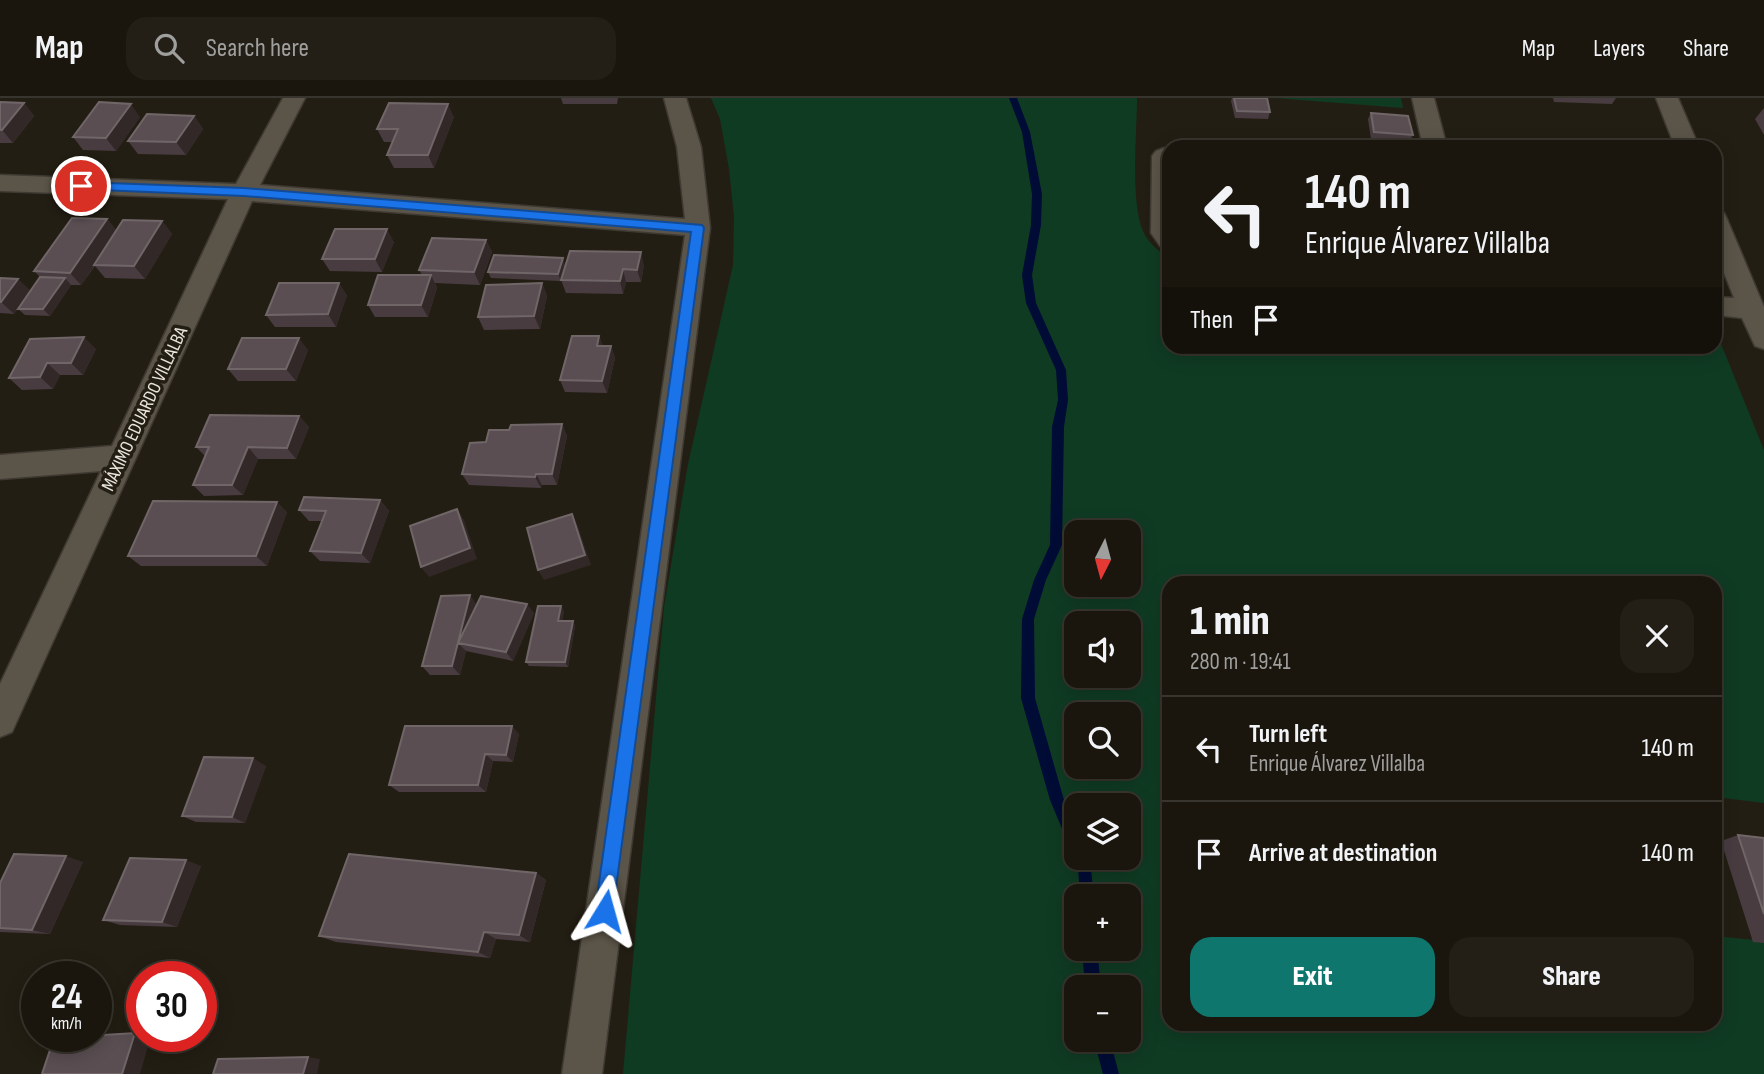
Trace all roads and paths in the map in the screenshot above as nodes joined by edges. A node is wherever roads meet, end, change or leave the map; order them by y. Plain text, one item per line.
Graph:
1 (294, 98) edge
2 (675, 98) edge
3 (1423, 98) edge
4 (1667, 98) edge
5 (1433, 140) edge
6 (1684, 140) edge
7 (0, 183) edge
8 (244, 192) junction
9 (698, 228) junction
10 (1722, 237) edge
11 (1722, 307) edge
12 (1750, 309) junction
13 (1764, 339) edge
14 (124, 457) junction
15 (0, 467) edge
16 (0, 721) edge
17 (582, 1074) edge

1 - 8 street, MÁXIMO EDUARDO VILLALBA
2 - 9 street
3 - 5 street
4 - 6 street
7 - 8 street
8 - 9 street
8 - 14 street, MÁXIMO EDUARDO VILLALBA
9 - 17 street
10 - 12 street
11 - 12 street
12 - 13 street
14 - 15 street
14 - 16 street, MÁXIMO EDUARDO VILLALBA

